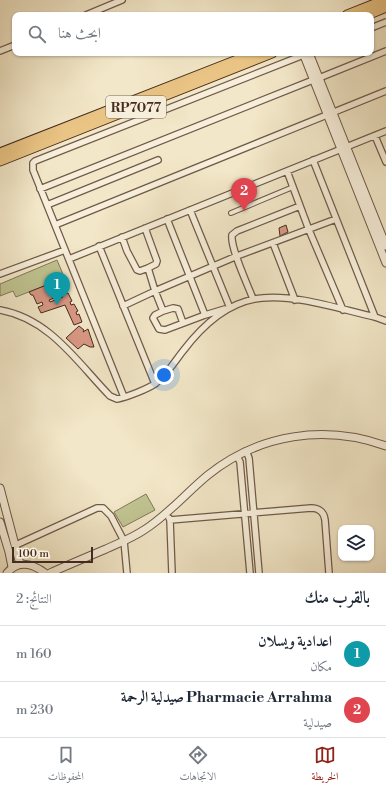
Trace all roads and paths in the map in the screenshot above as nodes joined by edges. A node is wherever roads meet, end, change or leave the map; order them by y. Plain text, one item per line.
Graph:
1 (122, 0) edge
2 (385, 0) edge
3 (386, 7) edge
4 (93, 12) edge
5 (355, 12) edge
6 (374, 12) edge
7 (386, 22) edge
8 (374, 27) edge
9 (12, 46) edge
10 (0, 51) edge
11 (386, 51) edge
12 (246, 56) edge
13 (264, 56) edge
14 (299, 56) edge
15 (308, 56) edge
16 (374, 56) edge
17 (374, 56) edge
18 (316, 79) junction
19 (386, 91) edge
20 (329, 114) junction
21 (386, 131) edge
22 (375, 136) junction
23 (343, 148) junction
24 (0, 153) edge
25 (158, 160) dead end
26 (313, 160) junction
27 (0, 161) edge
28 (386, 162) edge
29 (287, 171) junction
30 (293, 187) junction
31 (40, 189) junction
32 (47, 205) junction
33 (300, 206) junction
34 (190, 210) junction
35 (231, 213) dead end
36 (168, 219) junction
37 (336, 219) junction
38 (55, 224) junction
39 (145, 228) junction
40 (309, 230) junction
41 (122, 237) junction
42 (273, 244) junction
43 (99, 246) junction
44 (386, 246) edge
45 (65, 250) junction
46 (237, 256) junction
47 (69, 259) junction
48 (386, 263) edge
49 (212, 266) junction
50 (148, 268) junction
51 (0, 274) edge
52 (189, 277) junction
53 (155, 291) junction
54 (253, 299) junction
55 (296, 300) junction
56 (123, 306) junction
57 (232, 307) junction
58 (0, 310) edge
59 (342, 310) junction
60 (164, 311) junction
61 (205, 315) junction
62 (375, 317) junction
63 (386, 321) edge
64 (182, 323) junction
65 (155, 384) junction
66 (124, 397) junction
67 (386, 446) edge
68 (246, 451) junction
69 (237, 456) junction
70 (0, 488) edge
71 (254, 513) junction
72 (245, 514) junction
73 (168, 517) junction
74 (0, 522) edge
75 (124, 541) junction
76 (16, 545) junction
77 (20, 564) junction
78 (9, 570) edge
79 (44, 573) edge
80 (50, 573) edge
81 (127, 573) edge
82 (172, 573) edge
83 (250, 573) edge
84 (259, 573) edge
85 (328, 573) edge

1 - 4 street
2 - 5 main road
3 - 6 main road
7 - 8 street
9 - 10 street
11 - 17 street
12 - 24 main road, RP7077
13 - 27 main road, RP7077
14 - 31 street
15 - 18 street
16 - 18 street
18 - 20 street
18 - 31 street
19 - 20 street
20 - 23 street
20 - 38 street
21 - 22 street
22 - 23 street
22 - 28 street
23 - 26 street
23 - 44 street
23 - 48 street
25 - 32 street
26 - 29 street
26 - 37 street
29 - 30 street
29 - 34 street
30 - 33 street
30 - 35 street
31 - 32 street
32 - 38 street
33 - 40 street
33 - 46 street
34 - 36 street
34 - 49 street
36 - 39 street
36 - 52 street
37 - 40 street
37 - 62 street
38 - 45 street
39 - 41 street
39 - 50 street
40 - 42 street
40 - 59 street
41 - 43 street
41 - 50 street
42 - 46 street
42 - 55 street
43 - 47 street
43 - 56 street
45 - 47 street
45 - 51 street
46 - 49 street
46 - 54 street
47 - 66 street
49 - 52 street
49 - 57 street
50 - 53 street
52 - 53 street
52 - 61 street
53 - 56 street
53 - 60 street
54 - 55 street
54 - 57 street
55 - 59 street
56 - 65 street
57 - 61 street
57 - 65 street
58 - 66 street
59 - 62 street
60 - 64 street
60 - 64 street
61 - 64 street
62 - 63 street
65 - 66 street
67 - 68 street
68 - 69 street
68 - 71 street
69 - 72 street
69 - 73 street
70 - 76 street
71 - 72 street
71 - 84 street
71 - 85 street
72 - 73 street
72 - 83 street
73 - 75 street
73 - 82 street
74 - 78 street
75 - 76 street
75 - 80 street
75 - 81 street
76 - 77 street
77 - 78 street
77 - 79 street

